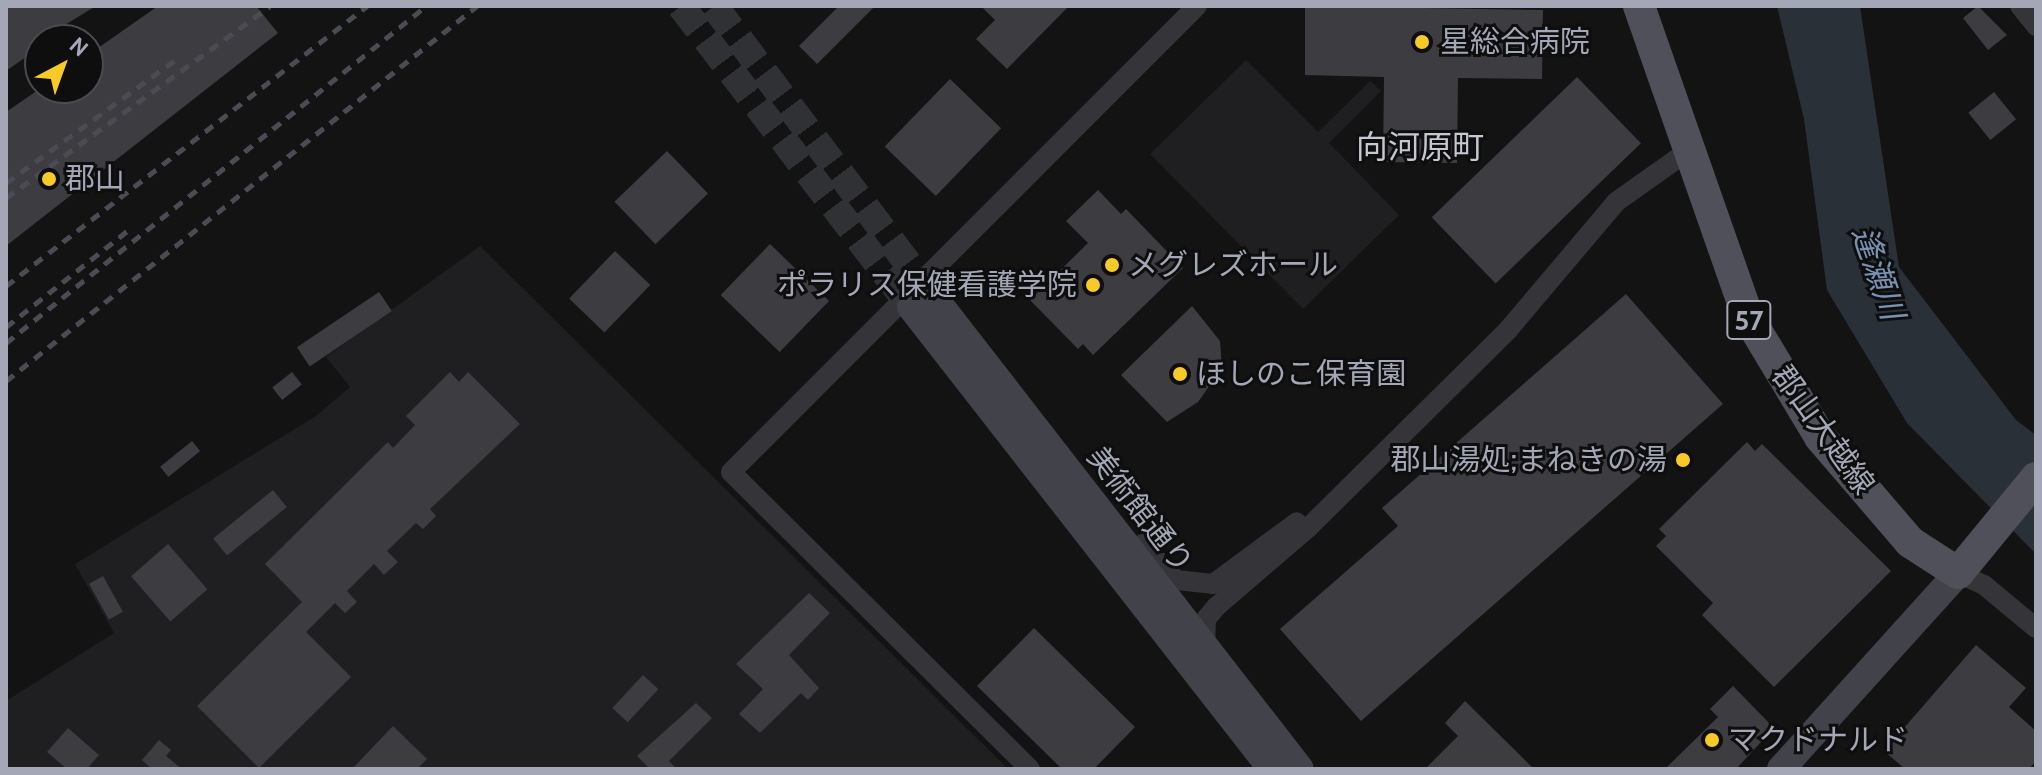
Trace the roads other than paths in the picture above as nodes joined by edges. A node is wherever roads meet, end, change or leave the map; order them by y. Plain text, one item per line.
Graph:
1 (1197, 6) edge
2 (1639, 6) edge
3 (2020, 6) edge
4 (2036, 26) edge
5 (1688, 151) junction
6 (1062, 466) junction
7 (2036, 478) edge
8 (1325, 507) junction
9 (1963, 567) junction
10 (2036, 628) edge
11 (1205, 648) junction
12 (1030, 769) edge
13 (1272, 769) edge
14 (1300, 769) edge
15 (1781, 769) edge

1 - 12 street
2 - 5 main road, 郡山大越線 / 57
3 - 4 street
5 - 8 street
5 - 9 main road, 郡山大越線 / 57
6 - 8 street
6 - 11 street, 美術館通り
6 - 13 street, 美術館通り
7 - 9 main road
8 - 11 street
9 - 10 street
9 - 15 street
11 - 14 street, 美術館通り

